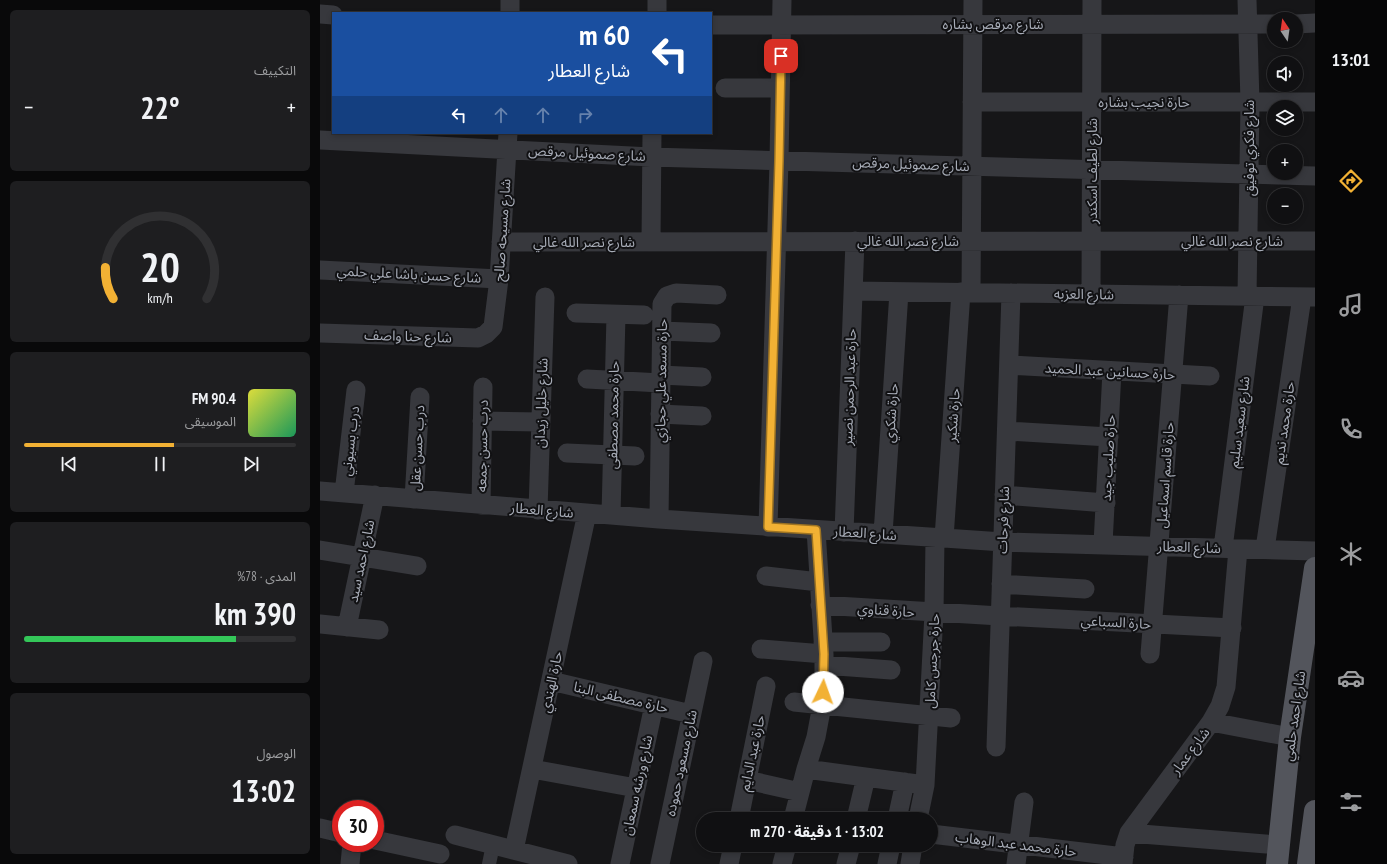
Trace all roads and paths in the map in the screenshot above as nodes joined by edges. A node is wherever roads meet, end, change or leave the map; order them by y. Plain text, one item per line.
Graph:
1 (510, 0) edge
2 (657, 0) edge
3 (782, 0) edge
4 (973, 0) edge
5 (1092, 0) edge
6 (1248, 0) edge
7 (510, 12) edge
8 (657, 12) edge
9 (320, 14) edge
10 (332, 15) edge
11 (782, 24) junction
12 (972, 24) junction
13 (1092, 24) junction
14 (1248, 24) junction
15 (1267, 24) edge
16 (1303, 24) edge
17 (1315, 24) edge
18 (712, 25) edge
19 (725, 88) dead end
20 (780, 88) junction
21 (972, 102) junction
22 (1092, 102) junction
23 (1250, 102) junction
24 (1315, 102) edge
25 (652, 134) edge
26 (320, 140) edge
27 (507, 141) edge
28 (651, 157) junction
29 (779, 161) junction
30 (972, 166) junction
31 (1092, 169) junction
32 (1249, 174) junction
33 (1315, 176) edge
34 (855, 241) junction
35 (971, 241) junction
36 (1092, 241) junction
37 (1248, 241) junction
38 (1315, 241) edge
39 (500, 242) junction
40 (651, 242) junction
41 (777, 242) junction
42 (320, 270) edge
43 (499, 279) junction
44 (853, 291) junction
45 (899, 292) junction
46 (966, 292) junction
47 (1011, 293) junction
48 (1091, 294) junction
49 (717, 295) dead end
50 (1179, 295) junction
51 (1251, 296) junction
52 (545, 297) dead end
53 (1309, 297) edge
54 (576, 313) dead end
55 (616, 315) junction
56 (644, 315) dead end
57 (493, 327) joint
58 (662, 331) junction
59 (320, 333) edge
60 (710, 333) dead end
61 (1009, 365) junction
62 (1112, 371) junction
63 (1173, 374) junction
64 (1210, 376) dead end
65 (702, 377) dead end
66 (587, 379) dead end
67 (661, 379) junction
68 (614, 381) junction
69 (483, 387) dead end
70 (356, 390) dead end
71 (420, 397) dead end
72 (660, 414) junction
73 (702, 416) dead end
74 (482, 421) junction
75 (541, 422) junction
76 (1007, 431) junction
77 (1109, 437) junction
78 (567, 453) dead end
79 (612, 455) junction
80 (635, 456) dead end
81 (320, 491) edge
82 (344, 493) junction
83 (1004, 495) junction
84 (375, 496) junction
85 (414, 499) junction
86 (1106, 503) junction
87 (481, 505) junction
88 (538, 510) junction
89 (587, 514) junction
90 (611, 515) junction
91 (659, 519) junction
92 (768, 527) junction
93 (816, 530) junction
94 (844, 532) junction
95 (883, 534) junction
96 (940, 538) junction
97 (1002, 542) junction
98 (1103, 544) junction
99 (1160, 546) junction
100 (1230, 548) junction
101 (1265, 549) junction
102 (320, 550) edge
103 (1315, 551) edge
104 (362, 557) junction
105 (417, 566) dead end
106 (1315, 568) edge
107 (766, 576) dead end
108 (819, 582) junction
109 (1001, 584) junction
110 (1085, 589) dead end
111 (820, 605) junction
112 (934, 612) junction
113 (1000, 616) junction
114 (320, 624) edge
115 (1153, 624) junction
116 (347, 627) junction
117 (1232, 628) junction
118 (378, 630) dead end
119 (881, 642) dead end
120 (761, 649) dead end
121 (824, 654) junction
122 (1150, 654) dead end
123 (703, 661) dead end
124 (891, 670) dead end
125 (551, 681) junction
126 (766, 686) dead end
127 (794, 702) dead end
128 (654, 705) junction
129 (822, 705) junction
130 (692, 714) junction
131 (929, 717) junction
132 (951, 718) dead end
133 (1211, 722) junction
134 (1290, 737) junction
135 (996, 747) dead end
136 (532, 769) junction
137 (806, 769) junction
138 (866, 777) junction
139 (747, 780) junction
140 (905, 782) junction
141 (926, 785) junction
142 (636, 788) junction
143 (800, 792) junction
144 (1024, 802) dead end
145 (1315, 811) edge
146 (740, 812) edge
147 (795, 812) edge
148 (858, 812) edge
149 (899, 812) edge
150 (920, 812) edge
151 (320, 828) edge
152 (332, 831) edge
153 (1129, 833) junction
154 (455, 835) dead end
155 (938, 835) edge
156 (384, 842) edge
157 (1018, 844) junction
158 (494, 845) junction
159 (514, 850) junction
160 (351, 852) edge
161 (732, 852) edge
162 (785, 852) edge
163 (849, 852) edge
164 (890, 852) edge
165 (912, 852) edge
166 (440, 854) dead end
167 (1278, 855) edge
168 (1124, 860) edge
169 (350, 864) edge
170 (489, 864) edge
171 (568, 864) edge
172 (620, 864) edge
173 (660, 864) edge
174 (729, 864) edge
175 (782, 864) edge
176 (846, 864) edge
177 (887, 864) edge
178 (910, 864) edge
179 (1016, 864) edge
180 (1308, 864) edge

1 - 7 street
2 - 8 street
3 - 11 street
4 - 12 street, حارة شكير
5 - 13 street, شارع لطيف اسكندر
6 - 14 street, شارع فكري توفيق
9 - 10 street
11 - 12 street, شارع مرقص بشاره
11 - 18 street, شارع مرقص بشاره
11 - 20 street
12 - 13 street, شارع مرقص بشاره
12 - 21 street, حارة شكير
13 - 14 street, شارع مرقص بشاره
13 - 22 street, شارع لطيف اسكندر
14 - 15 street, شارع مرقص بشاره
14 - 23 street, شارع فكري توفيق
16 - 17 street
19 - 20 street
20 - 29 street
21 - 22 street, حارة نجيب بشاره
21 - 30 street, حارة شكير
22 - 23 street, حارة نجيب بشاره
22 - 31 street, شارع لطيف اسكندر
23 - 24 street, حارة نجيب بشاره
23 - 32 street, شارع فكري توفيق
25 - 28 street
26 - 27 street, شارع صموئيل مرقص
27 - 28 street, شارع صموئيل مرقص
27 - 39 street, شارع مسيحه صالح
28 - 29 street, شارع صموئيل مرقص
28 - 40 street
29 - 30 street, شارع صموئيل مرقص
29 - 41 street
30 - 31 street, شارع صموئيل مرقص
30 - 35 street, حارة شكير
31 - 32 street, شارع صموئيل مرقص
31 - 36 street, شارع لطيف اسكندر
32 - 33 street, شارع صموئيل مرقص
32 - 37 street, شارع فكري توفيق
34 - 35 street, شارع نصر الله غالي
34 - 41 street, شارع نصر الله غالي
34 - 44 street, حارة عبد الرحمن نصير
35 - 36 street, شارع نصر الله غالي
35 - 46 street, حارة شكير
36 - 37 street, شارع نصر الله غالي
36 - 48 street, شارع لطيف اسكندر
37 - 38 street, شارع نصر الله غالي
37 - 51 street, شارع فكري توفيق
39 - 40 street, شارع نصر الله غالي
39 - 43 street, شارع مسيحه صالح
40 - 41 street, شارع نصر الله غالي
41 - 92 street
42 - 43 street, شارع حسن باشا علي حلمي
43 - 57 street, شارع مسيحه صالح
44 - 45 street, شارع العزبه
44 - 94 street, حارة عبد الرحمن نصير
45 - 46 street, شارع العزبه
45 - 95 street, حارة شكري
46 - 47 street, شارع العزبه
46 - 96 street, حارة شكير
47 - 48 street, شارع العزبه
47 - 61 street, شارع فرحات
48 - 50 street, شارع العزبه
49 - 58 street, حارة مسعد علي حجازي
50 - 51 street, شارع العزبه
50 - 63 street, حارة قاسم اسماعيل
51 - 53 street, شارع العزبه
51 - 100 street, شارع سعيد سليم
52 - 75 street, شارع خليل زيدان
53 - 101 street, حارة محمد نديم
54 - 55 street
55 - 56 street
55 - 68 street, حارة محمد مصطفى
57 - 59 street, شارع حنا واصف
58 - 60 street
58 - 67 street, حارة مسعد علي حجازي
61 - 62 street, حارة حسانين عبد الحميد
61 - 76 street, شارع فرحات
62 - 63 street, حارة حسانين عبد الحميد
62 - 77 street, حارة صليب جيد
63 - 64 street, حارة حسانين عبد الحميد
63 - 99 street, حارة قاسم اسماعيل
65 - 67 street
66 - 68 street
67 - 68 street
67 - 72 street, حارة مسعد علي حجازي
68 - 79 street, حارة محمد مصطفى
69 - 74 street, درب حسن جمعه
70 - 82 street, درب بسيوني
71 - 85 street, درب حسن عقل
72 - 73 street
72 - 91 street, حارة مسعد علي حجازي
74 - 75 street
74 - 87 street, درب حسن جمعه
75 - 88 street, شارع خليل زيدان
76 - 77 street
76 - 83 street, شارع فرحات
77 - 86 street, حارة صليب جيد
78 - 79 street
79 - 80 street
79 - 90 street, حارة محمد مصطفى
81 - 82 street, شارع العطار
82 - 84 street, شارع العطار
83 - 86 street
83 - 97 street, شارع فرحات
84 - 85 street, شارع العطار
84 - 104 street, شارع احمد سيد
85 - 87 street, شارع العطار
86 - 98 street, حارة صليب جيد
87 - 88 street, شارع العطار
88 - 89 street, شارع العطار
89 - 90 street, شارع العطار
89 - 125 street, حارة الهندي
90 - 91 street, شارع العطار
91 - 92 street, شارع العطار
92 - 93 street, شارع العطار
93 - 94 street, شارع العطار
93 - 108 street
94 - 95 street, شارع العطار
95 - 96 street, شارع العطار
96 - 97 street, شارع العطار
96 - 112 street, حارة جرجس كامل
97 - 98 street, شارع العطار
97 - 109 street, شارع فرحات
98 - 99 street, شارع العطار
99 - 100 street, شارع العطار
99 - 115 street, حارة قاسم اسماعيل
100 - 101 street, شارع العطار
100 - 117 street, شارع سعيد سليم
101 - 103 street, شارع العطار
102 - 104 street
104 - 105 street
104 - 116 street, شارع احمد سيد
106 - 134 main road, شارع احمد حلمي
107 - 108 street
108 - 111 street
109 - 110 street
109 - 113 street, شارع فرحات
111 - 112 street, حارة قناوي
111 - 121 street
112 - 113 street, حارة قناوي
112 - 131 street, حارة جرجس كامل
113 - 115 street, حارة السباعي
113 - 135 street, شارع فرحات
114 - 116 street
115 - 117 street, حارة السباعي
115 - 122 street, حارة قاسم اسماعيل
116 - 118 street
117 - 133 street, شارع عمار
119 - 121 street
120 - 121 street
121 - 124 street
121 - 129 street
123 - 130 street, شارع مسعود حموده
125 - 128 street, حارة مصطفى البنا
125 - 136 street, حارة الهندي
126 - 139 street, حارة عبد الدايم
127 - 129 street
128 - 130 street, حارة مصطفى البنا
128 - 142 street, شارع ورشه سمعان
129 - 131 street
129 - 137 street
130 - 173 street, شارع مسعود حموده
131 - 132 street
131 - 141 street, حارة جرجس كامل
133 - 134 street
133 - 153 street, شارع عمار
134 - 167 main road, شارع احمد حلمي
136 - 142 street
136 - 159 street, حارة الهندي
137 - 138 street
137 - 143 street
138 - 140 street
138 - 148 street
139 - 143 street
139 - 146 street, حارة عبد الدايم
140 - 141 street
140 - 149 street
141 - 150 street, حارة جرجس كامل
142 - 172 street, شارع ورشه سمعان
143 - 147 street
144 - 157 street
145 - 180 main road
151 - 152 street
153 - 167 street
153 - 168 street, شارع عمار
154 - 158 street
155 - 157 street, حارة محمد عبد الوهاب
156 - 166 street
157 - 168 street, حارة محمد عبد الوهاب
157 - 179 street
158 - 159 street
158 - 170 street
159 - 171 street
160 - 169 street
161 - 174 street
162 - 175 street
163 - 176 street
164 - 177 street
165 - 178 street

